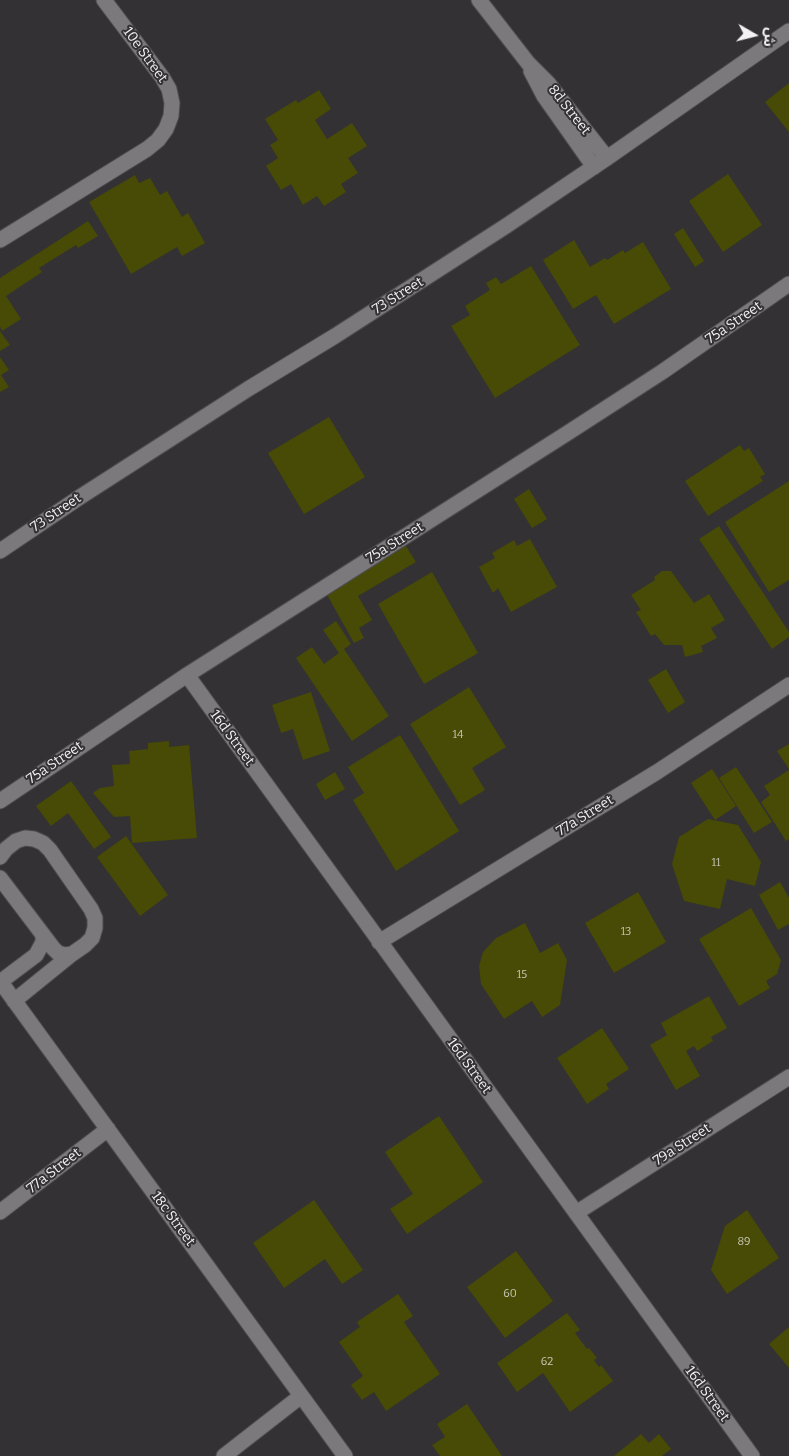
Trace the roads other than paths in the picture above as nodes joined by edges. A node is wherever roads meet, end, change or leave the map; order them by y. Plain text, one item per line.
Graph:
1 (104, 0) edge
2 (479, 0) edge
3 (789, 30) edge
4 (528, 63) junction
5 (607, 158) junction
6 (594, 167) junction
7 (0, 240) edge
8 (789, 284) edge
9 (0, 551) edge
10 (187, 675) junction
11 (789, 686) edge
12 (0, 801) edge
13 (0, 857) edge
14 (0, 878) edge
15 (43, 935) junction
16 (379, 942) junction
17 (72, 954) junction
18 (0, 982) edge
19 (14, 1001) junction
20 (789, 1077) edge
21 (108, 1129) junction
22 (0, 1212) edge
23 (576, 1213) junction
24 (301, 1396) junction
25 (224, 1456) edge
26 (345, 1456) edge
27 (752, 1456) edge

1 - 7 street, 10e Street
2 - 4 street, 8d Street
3 - 5 street, 73 Street
4 - 5 street, 8d Street
4 - 6 street, 8d Street
5 - 6 street, 73 Street
6 - 9 street, 73 Street
8 - 10 street, 75a Street
10 - 12 street, 75a Street
10 - 16 street, 16d Street
11 - 16 street, 77a Street
13 - 17 street
14 - 15 street
15 - 17 street
15 - 18 street
16 - 23 street, 16d Street
17 - 19 street
18 - 19 street, 18c Street
19 - 21 street, 18c Street
20 - 23 street, 79a Street
21 - 22 street, 77a Street
21 - 24 street, 18c Street
23 - 27 street, 16d Street
24 - 25 street
24 - 26 street, 18c Street

